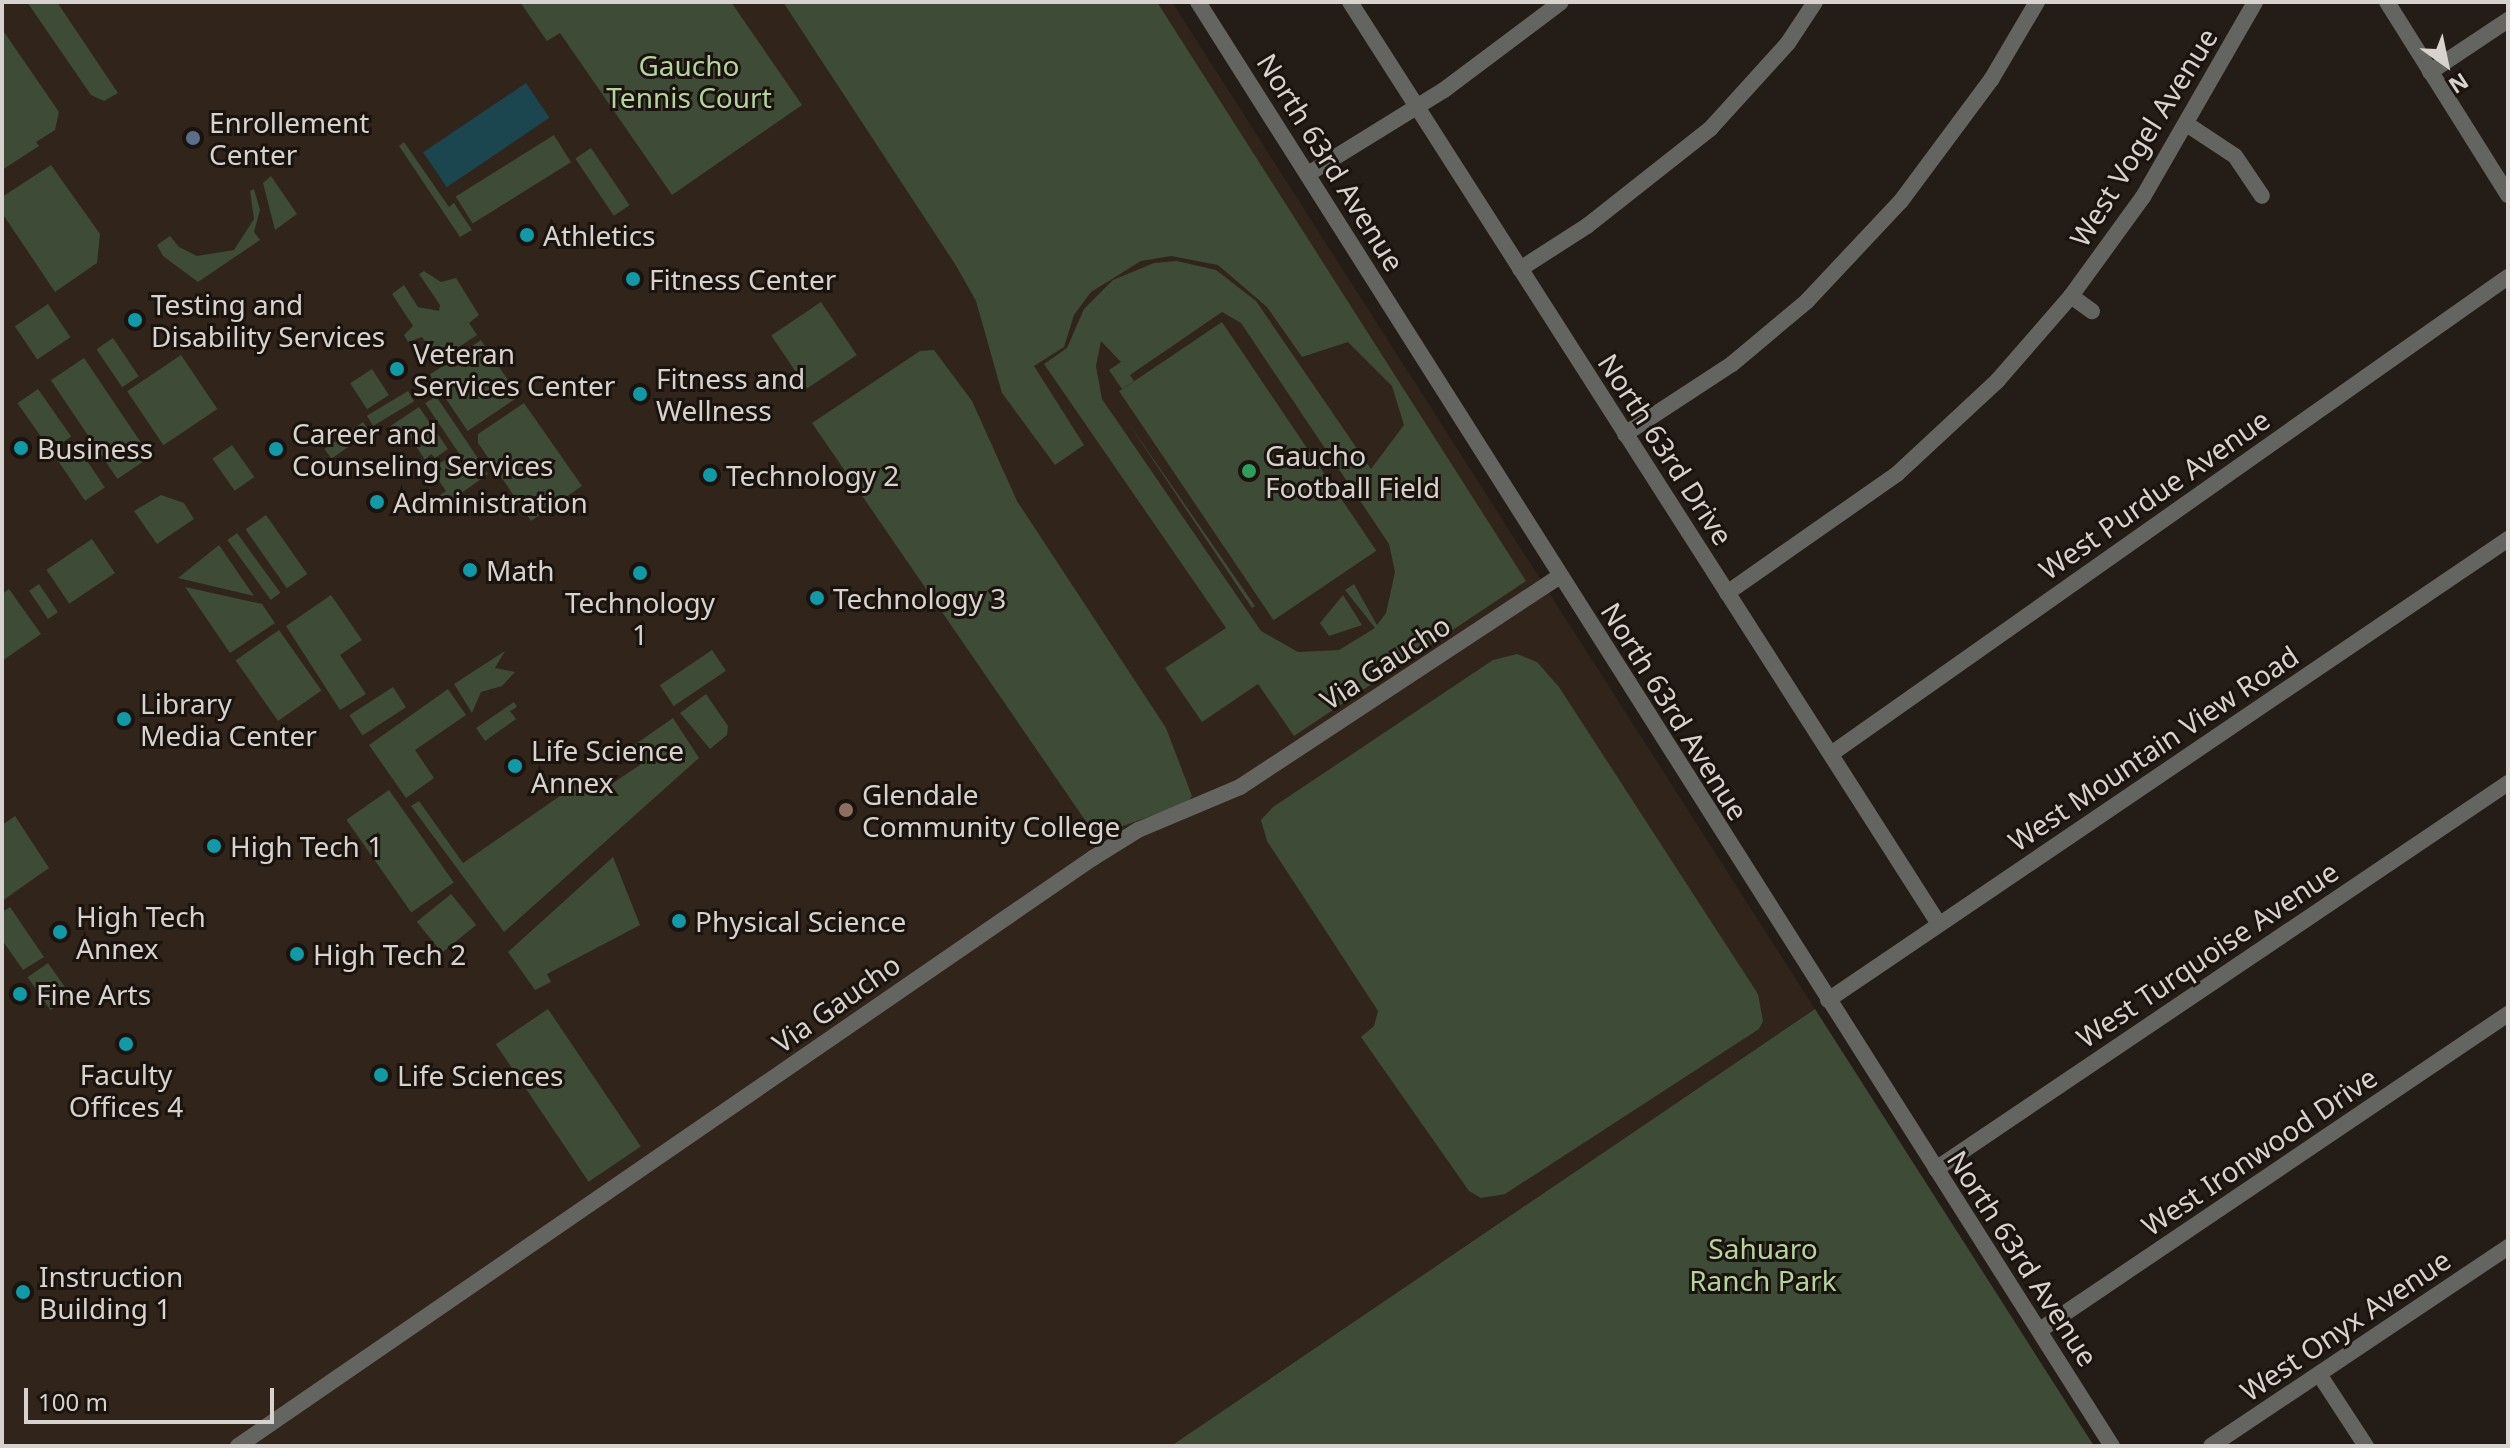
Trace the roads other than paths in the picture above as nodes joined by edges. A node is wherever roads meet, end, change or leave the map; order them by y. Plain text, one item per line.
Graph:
1 (1198, 2) edge
2 (1350, 2) edge
3 (1561, 2) edge
4 (1815, 2) edge
5 (2037, 2) edge
6 (2255, 2) edge
7 (2387, 2) edge
8 (2508, 20) edge
9 (2430, 72) junction
10 (1418, 107) junction
11 (2188, 125) junction
12 (1308, 174) junction
13 (2508, 195) edge
14 (2262, 196) dead end
15 (1520, 269) junction
16 (2508, 277) edge
17 (2071, 296) junction
18 (2092, 311) dead end
19 (1625, 434) junction
20 (2508, 539) edge
21 (1559, 577) junction
22 (1727, 593) junction
23 (1831, 754) junction
24 (2508, 783) edge
25 (1939, 924) junction
26 (1828, 1000) junction
27 (2508, 1014) edge
28 (1936, 1169) junction
29 (2508, 1247) edge
30 (2040, 1330) junction
31 (2319, 1374) junction
32 (238, 1446) edge
33 (2112, 1446) edge
34 (2211, 1446) edge
35 (2366, 1446) edge

1 - 12 street, North 63rd Avenue
2 - 10 street, North 63rd Drive
3 - 10 street
4 - 15 street
5 - 19 street
6 - 11 street, West Vogel Avenue
7 - 9 street
8 - 9 street
9 - 13 street
10 - 12 street
10 - 15 street, North 63rd Drive
11 - 14 street
11 - 17 street, West Vogel Avenue
12 - 21 street, North 63rd Avenue
15 - 19 street, North 63rd Drive
16 - 23 street, West Purdue Avenue
17 - 18 street
17 - 22 street, West Vogel Avenue
19 - 22 street, North 63rd Drive
20 - 25 street, West Mountain View Road
21 - 26 street, North 63rd Avenue
21 - 32 street, Via Gaucho
22 - 23 street, North 63rd Drive
23 - 25 street, North 63rd Drive
24 - 28 street, West Turquoise Avenue
25 - 26 street, West Mountain View Road
26 - 28 street, North 63rd Avenue
27 - 30 street, West Ironwood Drive
28 - 30 street, North 63rd Avenue
29 - 31 street, West Onyx Avenue
30 - 33 street, North 63rd Avenue
31 - 34 street, West Onyx Avenue
31 - 35 street

